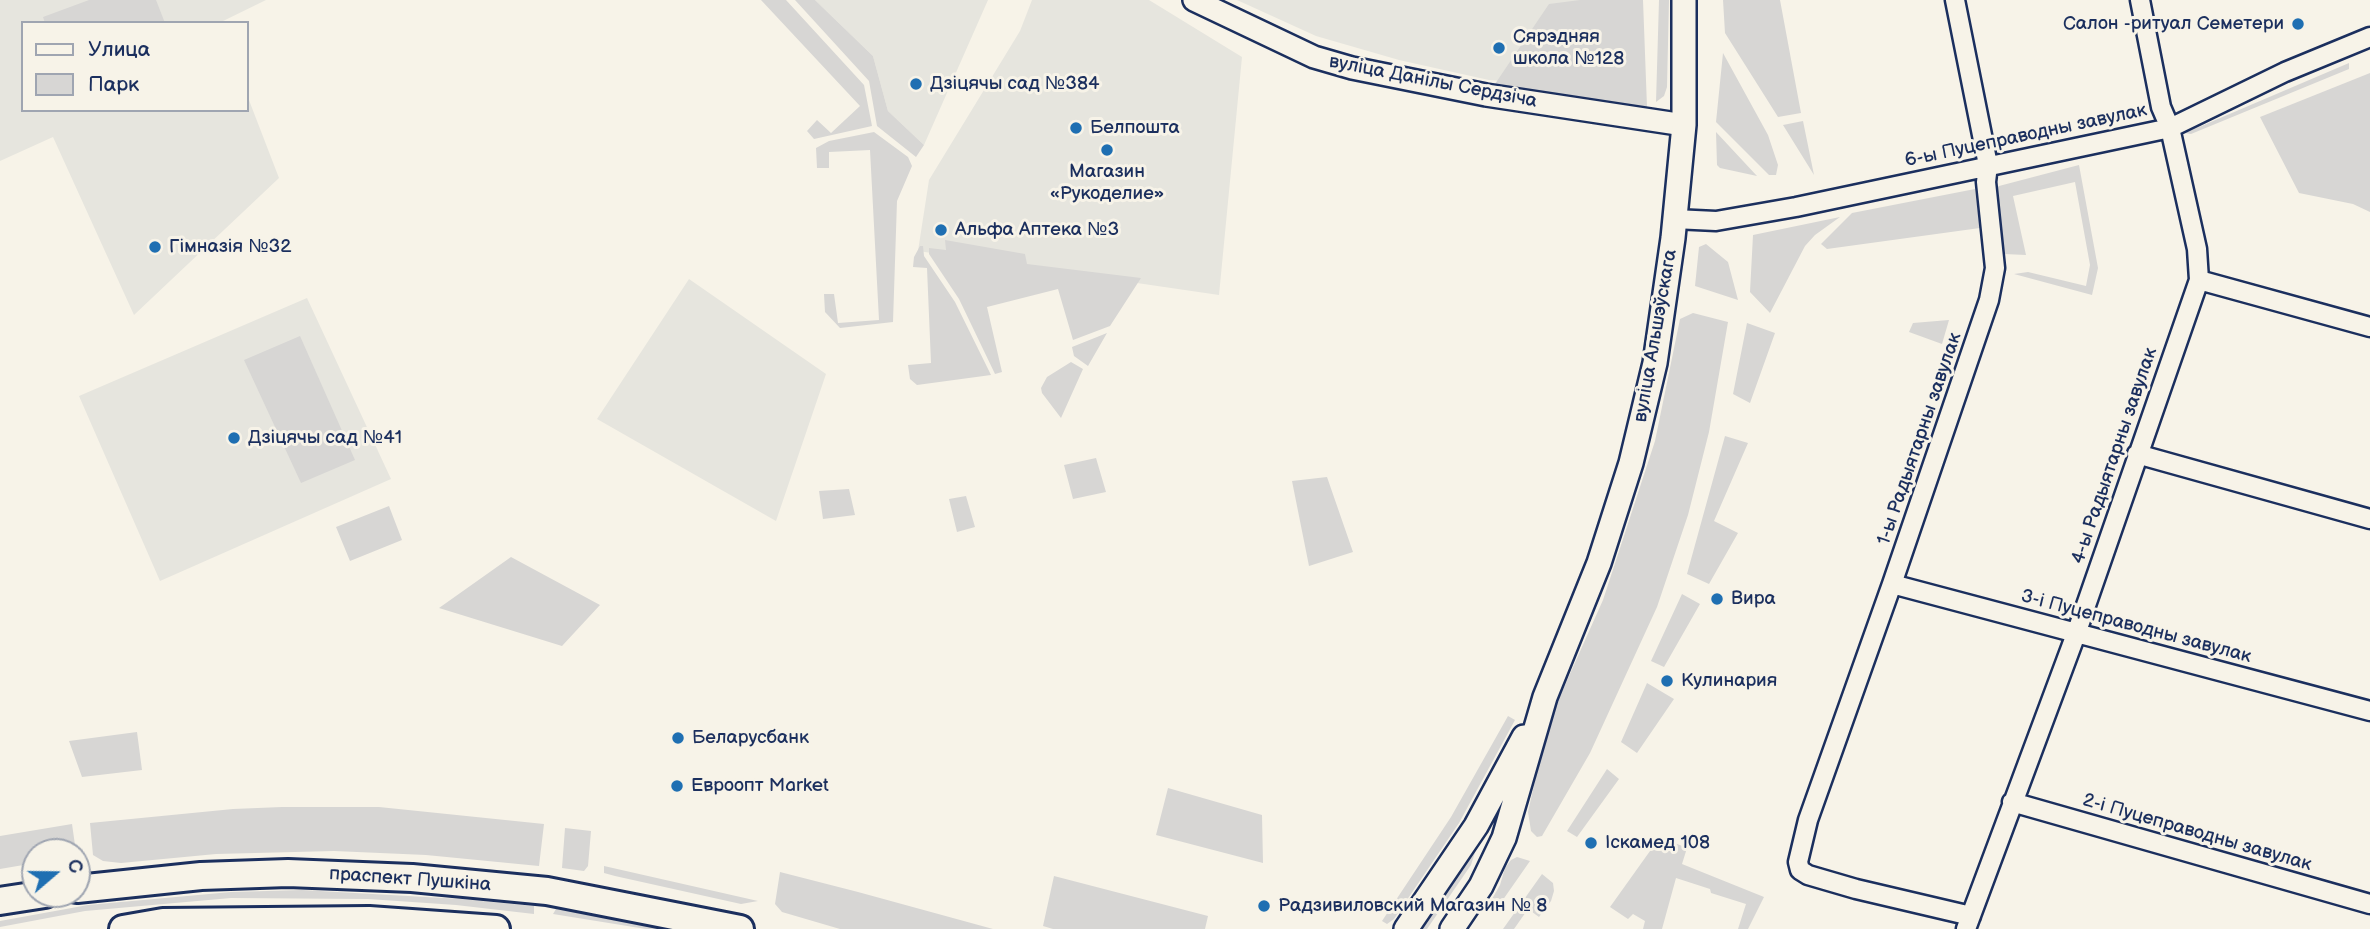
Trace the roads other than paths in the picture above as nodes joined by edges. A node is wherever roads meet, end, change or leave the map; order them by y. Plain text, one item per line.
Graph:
1 (1194, 0) edge
2 (1684, 0) edge
3 (1955, 0) edge
4 (2140, 0) edge
5 (2370, 37) edge
6 (1684, 125) junction
7 (2170, 128) junction
8 (1988, 165) junction
9 (1674, 219) junction
10 (2199, 280) junction
11 (2370, 327) edge
12 (2137, 454) junction
13 (2370, 519) edge
14 (1892, 584) junction
15 (2076, 634) junction
16 (1545, 697) junction
17 (2370, 711) edge
18 (2012, 802) junction
19 (91, 888) edge
20 (21, 898) edge
21 (0, 901) edge
22 (2370, 904) edge
23 (1969, 922) edge
24 (123, 929) edge
25 (496, 929) edge
26 (740, 929) edge
27 (1406, 929) edge
28 (1452, 929) edge

1 - 6 street, вуліца Данілы Сердзіча
2 - 6 main road, вуліца Альшэўскага
3 - 8 street, 1-ы Радыятарны завулак
4 - 7 street, 4-ы Радыятарны завулак
5 - 7 street, 6-ы Пуцеправодны завулак
6 - 9 main road, вуліца Альшэўскага
7 - 8 street, 6-ы Пуцеправодны завулак
7 - 10 street, 4-ы Радыятарны завулак
8 - 9 street, 6-ы Пуцеправодны завулак
8 - 14 street, 1-ы Радыятарны завулак
9 - 16 main road, вуліца Альшэўскага
10 - 11 street
10 - 12 street, 4-ы Радыятарны завулак
12 - 13 street
12 - 15 street, 4-ы Радыятарны завулак
14 - 15 street, 3-і Пуцеправодны завулак
14 - 23 street, 1-ы Радыятарны завулак
15 - 17 street, 3-і Пуцеправодны завулак
15 - 18 street, 4-ы Радыятарны завулак
16 - 27 main road, вуліца Альшэўскага
16 - 28 main road, вуліца Альшэўскага
18 - 22 street, 2-і Пуцеправодны завулак
18 - 23 street, 4-ы Радыятарны завулак
19 - 26 main road, праспект Пушкіна
20 - 21 main road
24 - 25 main road

